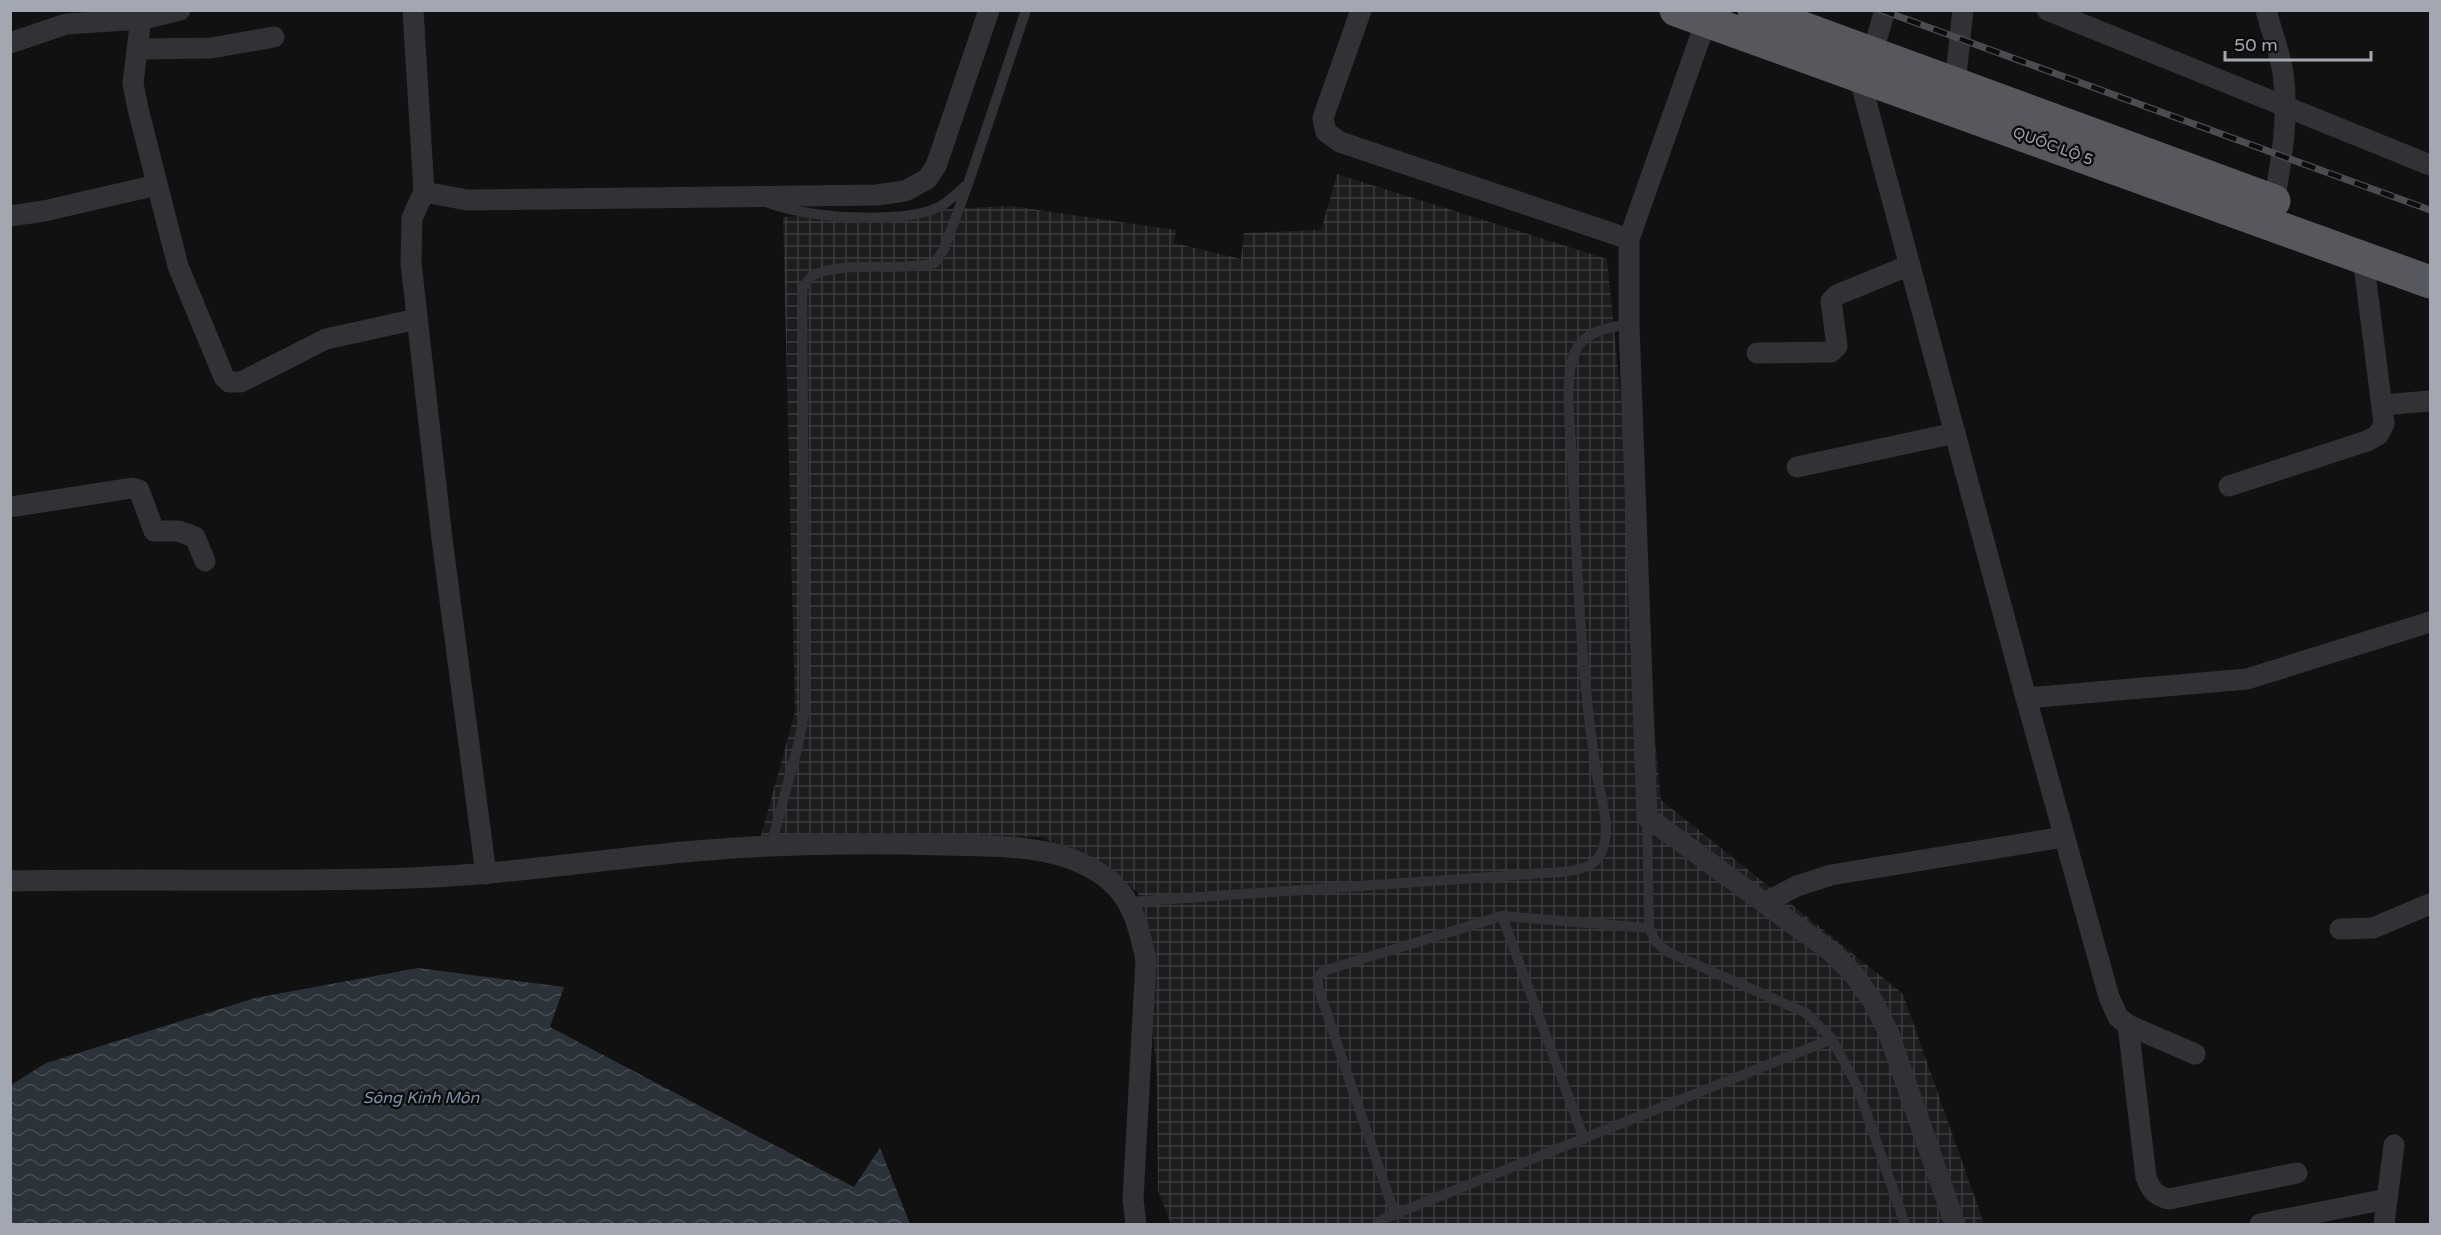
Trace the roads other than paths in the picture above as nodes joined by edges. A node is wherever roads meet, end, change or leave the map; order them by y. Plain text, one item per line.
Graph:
1 (180, 10) edge
2 (413, 10) edge
3 (989, 10) edge
4 (1026, 10) edge
5 (1361, 10) edge
6 (1754, 10) edge
7 (1885, 10) edge
8 (1963, 10) edge
9 (2047, 10) edge
10 (2266, 10) edge
11 (142, 15) edge
12 (1691, 16) edge
13 (64, 17) edge
14 (274, 37) dead end
15 (10, 43) edge
16 (138, 49) junction
17 (1865, 65) junction
18 (1955, 84) junction
19 (2285, 107) junction
20 (2430, 165) edge
21 (157, 184) junction
22 (968, 184) junction
23 (424, 192) junction
24 (755, 197) junction
25 (2274, 201) junction
26 (10, 216) edge
27 (1629, 238) junction
28 (2363, 257) junction
29 (2430, 259) edge
30 (1910, 265) junction
31 (2430, 282) edge
32 (417, 318) junction
33 (1629, 324) junction
34 (1757, 353) dead end
35 (2430, 401) edge
36 (2382, 405) junction
37 (1955, 433) junction
38 (1797, 467) dead end
39 (2229, 486) dead end
40 (10, 507) edge
41 (205, 561) dead end
42 (2430, 622) edge
43 (2026, 698) junction
44 (1647, 817) junction
45 (2064, 837) junction
46 (771, 846) junction
47 (486, 874) junction
48 (10, 881) edge
49 (1129, 902) junction
50 (1764, 903) junction
51 (2430, 904) edge
52 (1502, 915) junction
53 (1649, 928) junction
54 (2340, 929) dead end
55 (2128, 1025) junction
56 (1832, 1039) junction
57 (2195, 1054) dead end
58 (1584, 1139) junction
59 (2394, 1145) dead end
60 (2297, 1173) dead end
61 (2387, 1199) junction
62 (1395, 1215) junction
63 (1136, 1224) edge
64 (1379, 1224) edge
65 (1905, 1224) edge
66 (1955, 1224) edge
67 (2260, 1224) edge
68 (2384, 1224) edge

1 - 11 street
2 - 23 street
3 - 24 street
4 - 22 lane
5 - 27 street
6 - 17 highway, QUỐC LỘ 5
7 - 17 street
8 - 18 street
9 - 19 street
10 - 19 street
11 - 13 street
11 - 16 street
12 - 17 highway, QUỐC LỘ 5
12 - 27 street
13 - 15 street
14 - 16 street
16 - 21 street
17 - 18 highway, QUỐC LỘ 5
17 - 28 highway, QUỐC LỘ 5
17 - 30 street
18 - 25 highway, QUỐC LỘ 5
19 - 20 street
19 - 25 street
21 - 26 street
21 - 32 street
22 - 24 lane
22 - 46 lane
23 - 24 street
23 - 32 street
25 - 29 highway, QUỐC LỘ 5
27 - 33 street
28 - 31 highway, QUỐC LỘ 5
28 - 36 street
30 - 34 street
30 - 37 street
32 - 47 street
33 - 44 street
33 - 49 lane
35 - 36 street
36 - 39 street
37 - 38 street
37 - 43 street
40 - 41 street
42 - 43 street
43 - 45 street
44 - 50 street
44 - 53 lane
45 - 50 street
45 - 55 street
46 - 47 street
46 - 49 street
47 - 48 street
49 - 63 street
50 - 66 street
51 - 54 street
52 - 53 lane
52 - 58 lane
52 - 62 lane
53 - 56 lane
55 - 57 street
55 - 60 street
56 - 58 lane
56 - 65 lane
58 - 62 lane
59 - 61 street
61 - 67 street
61 - 68 street
62 - 64 lane

